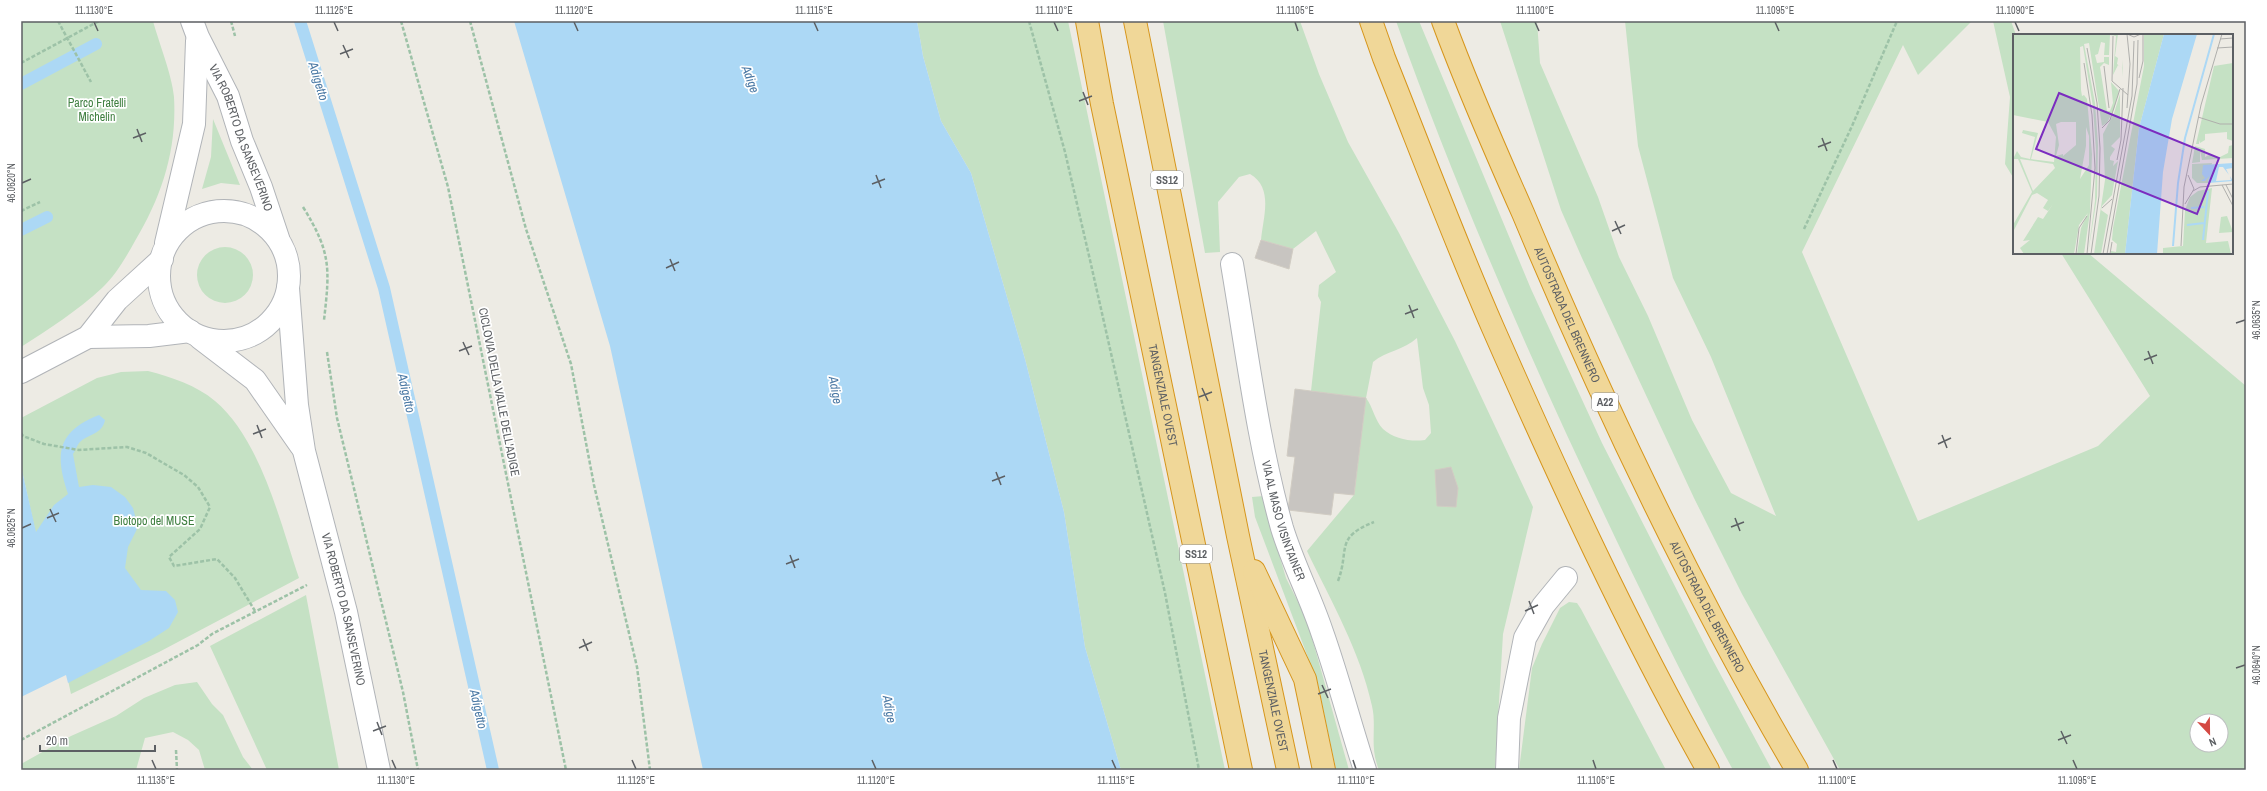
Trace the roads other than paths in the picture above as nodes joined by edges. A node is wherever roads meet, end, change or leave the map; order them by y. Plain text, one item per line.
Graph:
1 (1087, 21) edge
2 (1135, 21) edge
3 (1371, 21) edge
4 (1443, 21) edge
5 (195, 29) edge
6 (278, 241) junction
7 (163, 255) junction
8 (1232, 264) dead end
9 (288, 288) junction
10 (193, 333) junction
11 (88, 338) junction
12 (21, 372) edge
13 (304, 451) junction
14 (1238, 536) junction
15 (1566, 578) dead end
16 (379, 770) edge
17 (1241, 770) edge
18 (1288, 770) edge
19 (1324, 770) edge
20 (1365, 770) edge
21 (1507, 770) edge
22 (1708, 770) edge
23 (1797, 770) edge

1 - 17 highway, TANGENZIALE OVEST / SS12
2 - 14 highway, TANGENZIALE OVEST / SS12
3 - 22 highway
4 - 23 highway, AUTOSTRADA DEL BRENNERO / A22
5 - 6 street, VIA ROBERTO DA SANSEVERINO
5 - 7 street, VIA ROBERTO DA SANSEVERINO
6 - 7 street
6 - 9 street
7 - 10 street
7 - 11 street
8 - 20 street, VIA AL MASO VISINTAINER
9 - 10 street
9 - 13 street, VIA ROBERTO DA SANSEVERINO
10 - 11 street
10 - 13 street, VIA ROBERTO DA SANSEVERINO
11 - 12 street
13 - 16 street, VIA ROBERTO DA SANSEVERINO
14 - 18 highway, TANGENZIALE OVEST / SS12
14 - 19 highway
15 - 21 street

